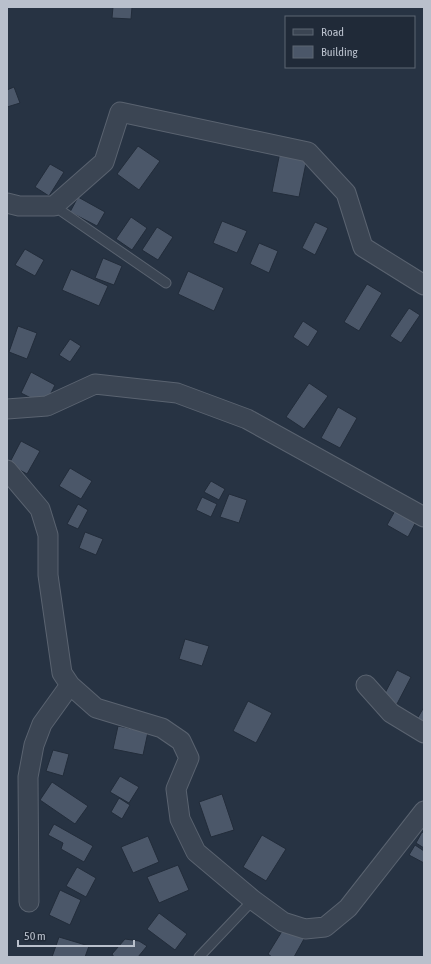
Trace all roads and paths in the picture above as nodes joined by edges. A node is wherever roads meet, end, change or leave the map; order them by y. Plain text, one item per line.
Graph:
1 (7, 203) edge
2 (54, 206) junction
3 (166, 283) dead end
4 (424, 285) edge
5 (7, 408) edge
6 (7, 470) edge
7 (424, 517) edge
8 (70, 685) junction
9 (366, 685) dead end
10 (424, 733) edge
11 (424, 811) edge
12 (253, 900) junction
13 (29, 902) dead end
14 (199, 957) edge

1 - 2 street
2 - 3 lane
2 - 4 street
5 - 7 street
6 - 8 street
8 - 12 street
8 - 13 street
9 - 10 street
11 - 12 street
12 - 14 lane

